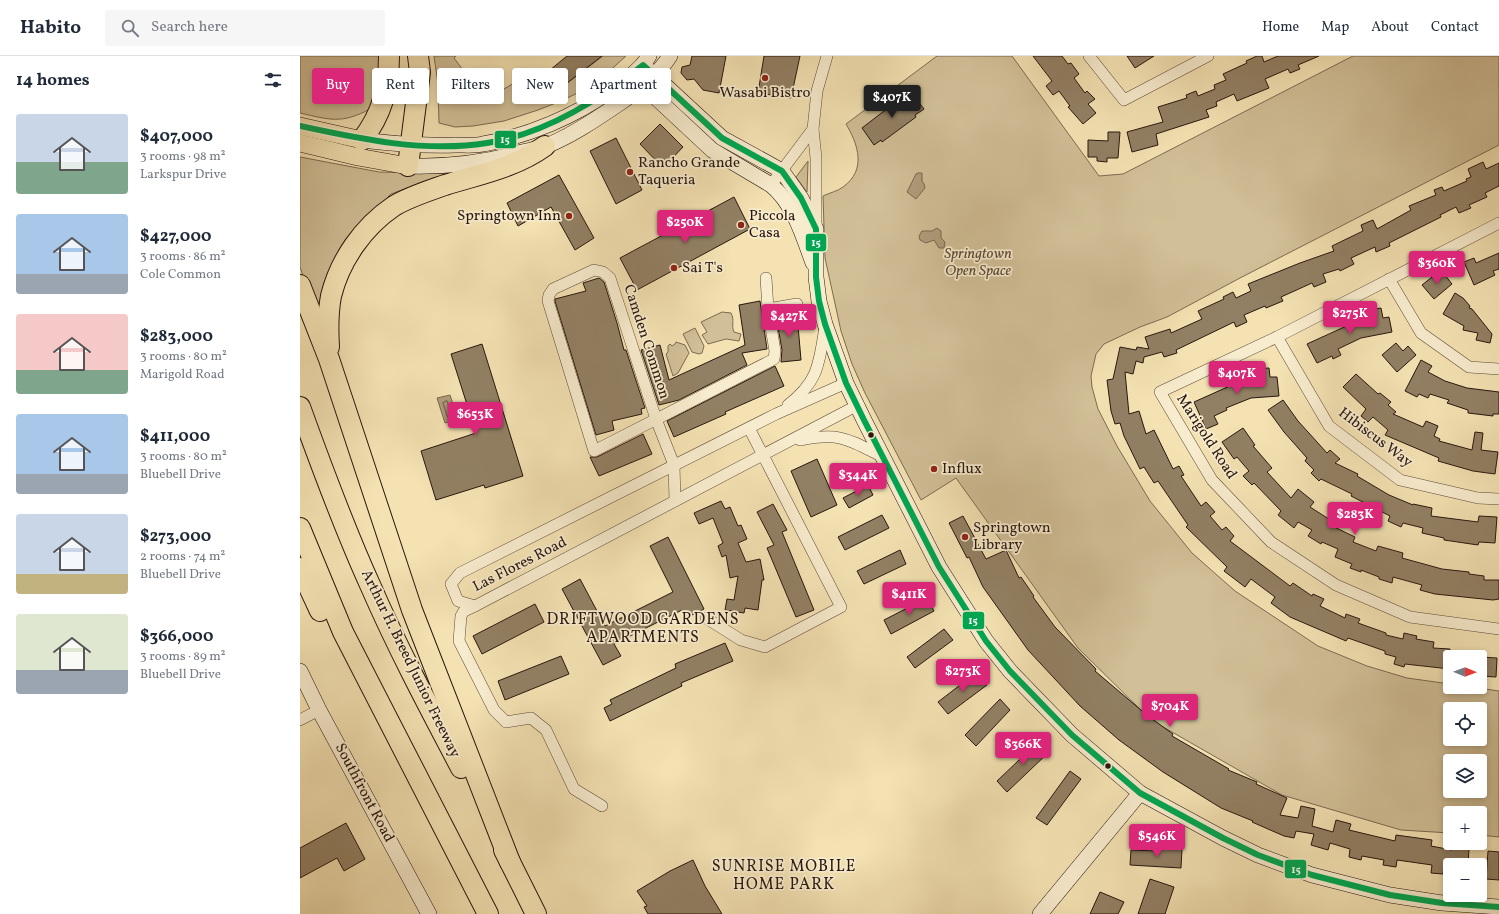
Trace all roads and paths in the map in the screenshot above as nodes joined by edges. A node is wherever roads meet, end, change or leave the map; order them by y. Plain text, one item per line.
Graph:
1 (389, 56) edge
2 (418, 56) edge
3 (670, 56) edge
4 (827, 56) edge
5 (1089, 56) edge
6 (1208, 56) edge
7 (649, 66) edge
8 (588, 104) edge
9 (618, 104) edge
10 (664, 104) edge
11 (300, 126) edge
12 (813, 129) junction
13 (362, 140) junction
14 (300, 143) edge
15 (412, 145) junction
16 (545, 146) junction
17 (408, 166) junction
18 (782, 171) junction
19 (771, 185) junction
20 (1499, 223) edge
21 (816, 229) junction
22 (816, 272) junction
23 (766, 278) dead end
24 (1389, 279) junction
25 (300, 285) edge
26 (797, 304) dead end
27 (768, 309) junction
28 (825, 324) junction
29 (1277, 337) junction
30 (329, 359) junction
31 (1499, 369) edge
32 (846, 383) junction
33 (856, 406) junction
34 (300, 407) edge
35 (776, 414) junction
36 (656, 419) junction
37 (749, 428) junction
38 (787, 442) junction
39 (762, 455) junction
40 (883, 457) junction
41 (674, 465) junction
42 (1499, 499) edge
43 (675, 501) junction
44 (300, 528) edge
45 (300, 568) edge
46 (475, 606) junction
47 (706, 618) dead end
48 (1499, 629) edge
49 (343, 632) junction
50 (300, 671) edge
51 (319, 710) junction
52 (300, 720) edge
53 (1140, 793) junction
54 (602, 806) dead end
55 (510, 862) junction
56 (1499, 906) edge
57 (429, 914) edge
58 (488, 914) edge
59 (536, 914) edge
60 (1040, 914) edge

1 - 13 highway
2 - 15 highway
3 - 7 street
4 - 12 street
5 - 6 street
7 - 18 street
8 - 15 street
9 - 16 street
10 - 19 street
11 - 13 main road
12 - 18 street
12 - 21 street
13 - 15 street
14 - 17 main road
15 - 17 highway
16 - 17 street
16 - 30 highway
18 - 19 street
18 - 21 street
19 - 22 street
20 - 24 street
21 - 22 street
22 - 28 street
23 - 27 street
24 - 29 street
24 - 31 street
25 - 30 highway
26 - 27 street
27 - 36 street
28 - 32 street
28 - 35 street, Las Flores Road
29 - 42 street, Hibiscus Way
29 - 48 street, Marigold Road
30 - 55 highway
32 - 33 street
32 - 35 street, Las Flores Road
33 - 38 street, Las Flores Road
33 - 40 street
34 - 55 highway, Arthur H. Breed Junior Freeway
35 - 37 street, Las Flores Road
36 - 36 street, Camden Common
36 - 41 street, Camden Common
37 - 39 street
37 - 41 street, Las Flores Road
38 - 39 street, Las Flores Road
38 - 40 street, Las Flores Road
39 - 43 street, Las Flores Road
39 - 47 street
40 - 53 street
41 - 43 street, Camden Common
41 - 46 street, Las Flores Road
43 - 46 street, Las Flores Road
44 - 49 highway
45 - 49 highway
46 - 54 street
49 - 58 highway
50 - 51 street, Southfront Road
51 - 52 street
51 - 57 street, Southfront Road
53 - 56 street
53 - 60 street
55 - 59 highway, Arthur H. Breed Junior Freeway

